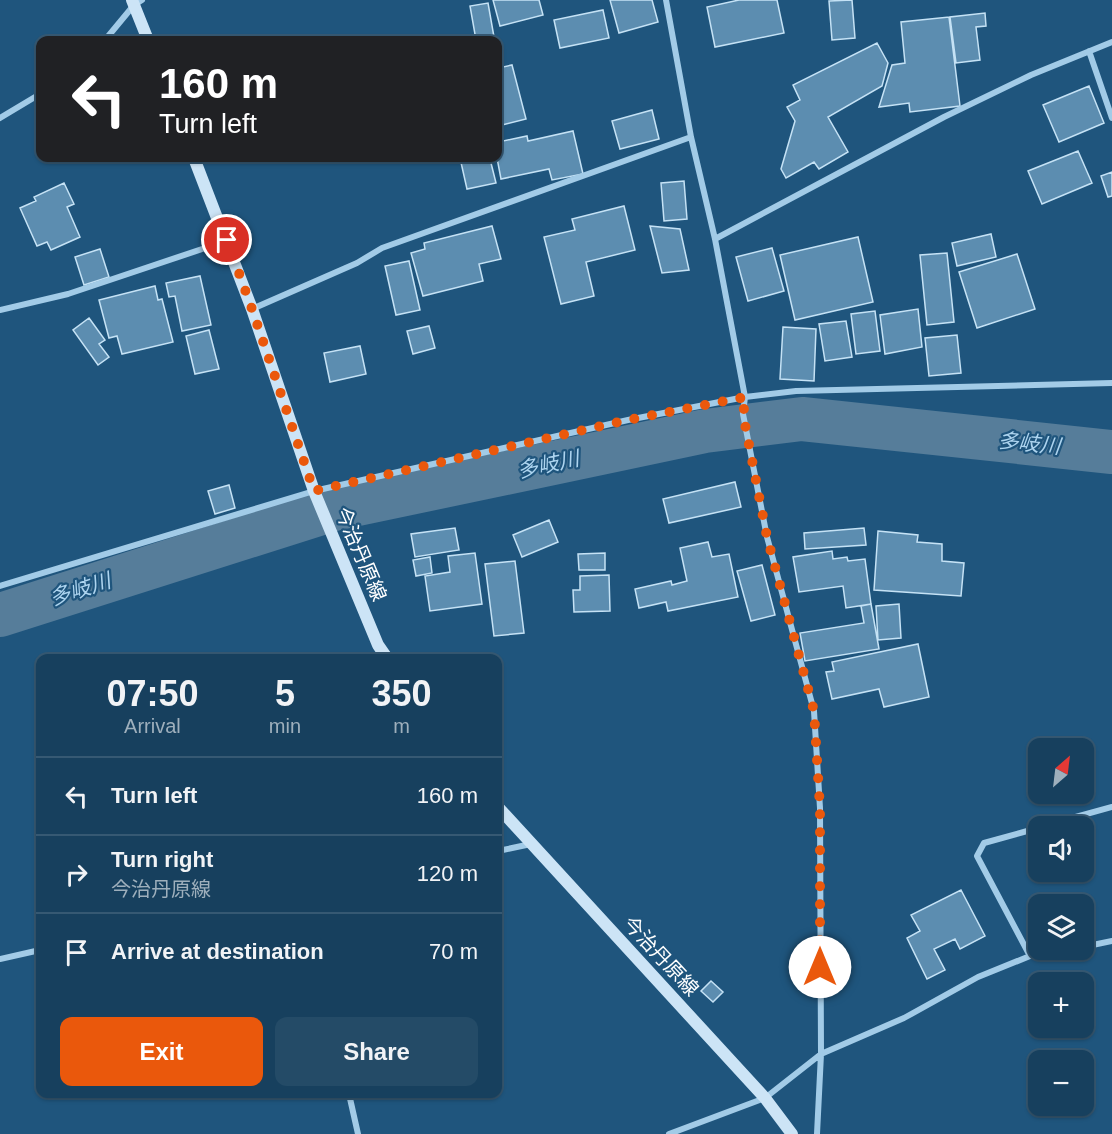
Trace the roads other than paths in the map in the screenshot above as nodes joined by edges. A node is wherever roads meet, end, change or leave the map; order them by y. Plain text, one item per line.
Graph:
1 (666, 0) edge
2 (136, 2) edge
3 (108, 36) edge
4 (147, 36) edge
5 (1112, 42) edge
6 (1089, 51) junction
7 (36, 96) edge
8 (0, 117) edge
9 (1112, 118) edge
10 (691, 137) junction
11 (196, 162) edge
12 (715, 239) junction
13 (227, 240) junction
14 (252, 309) junction
15 (0, 310) edge
16 (1112, 383) edge
17 (746, 397) junction
18 (314, 491) junction
19 (0, 586) edge
20 (384, 654) edge
21 (1112, 807) edge
22 (502, 811) edge
23 (1079, 816) edge
24 (1028, 831) edge
25 (532, 844) junction
26 (502, 850) edge
27 (1112, 942) edge
28 (1094, 945) edge
29 (36, 951) edge
30 (1028, 952) edge
31 (1028, 957) edge
32 (0, 959) edge
33 (821, 1054) junction
34 (350, 1098) edge
35 (765, 1098) junction
36 (358, 1134) edge
37 (669, 1134) edge
38 (792, 1134) edge
39 (817, 1134) edge

1 - 10 street
2 - 3 street
2 - 4 main road
5 - 6 street
6 - 9 street
6 - 12 street
7 - 8 street
10 - 12 street
10 - 14 street
11 - 13 main road, 今治丹原線
12 - 17 street
13 - 14 main road, 今治丹原線
13 - 15 street
14 - 18 main road, 今治丹原線
16 - 17 street
17 - 18 street
17 - 33 street
18 - 19 street
18 - 20 main road, 今治丹原線
21 - 23 street
22 - 25 main road, 今治丹原線
24 - 30 street
25 - 26 street
25 - 35 main road, 今治丹原線
27 - 28 street
29 - 32 street
31 - 33 street
33 - 35 street
33 - 39 street
34 - 36 street
35 - 37 street
35 - 38 main road, 今治丹原線

